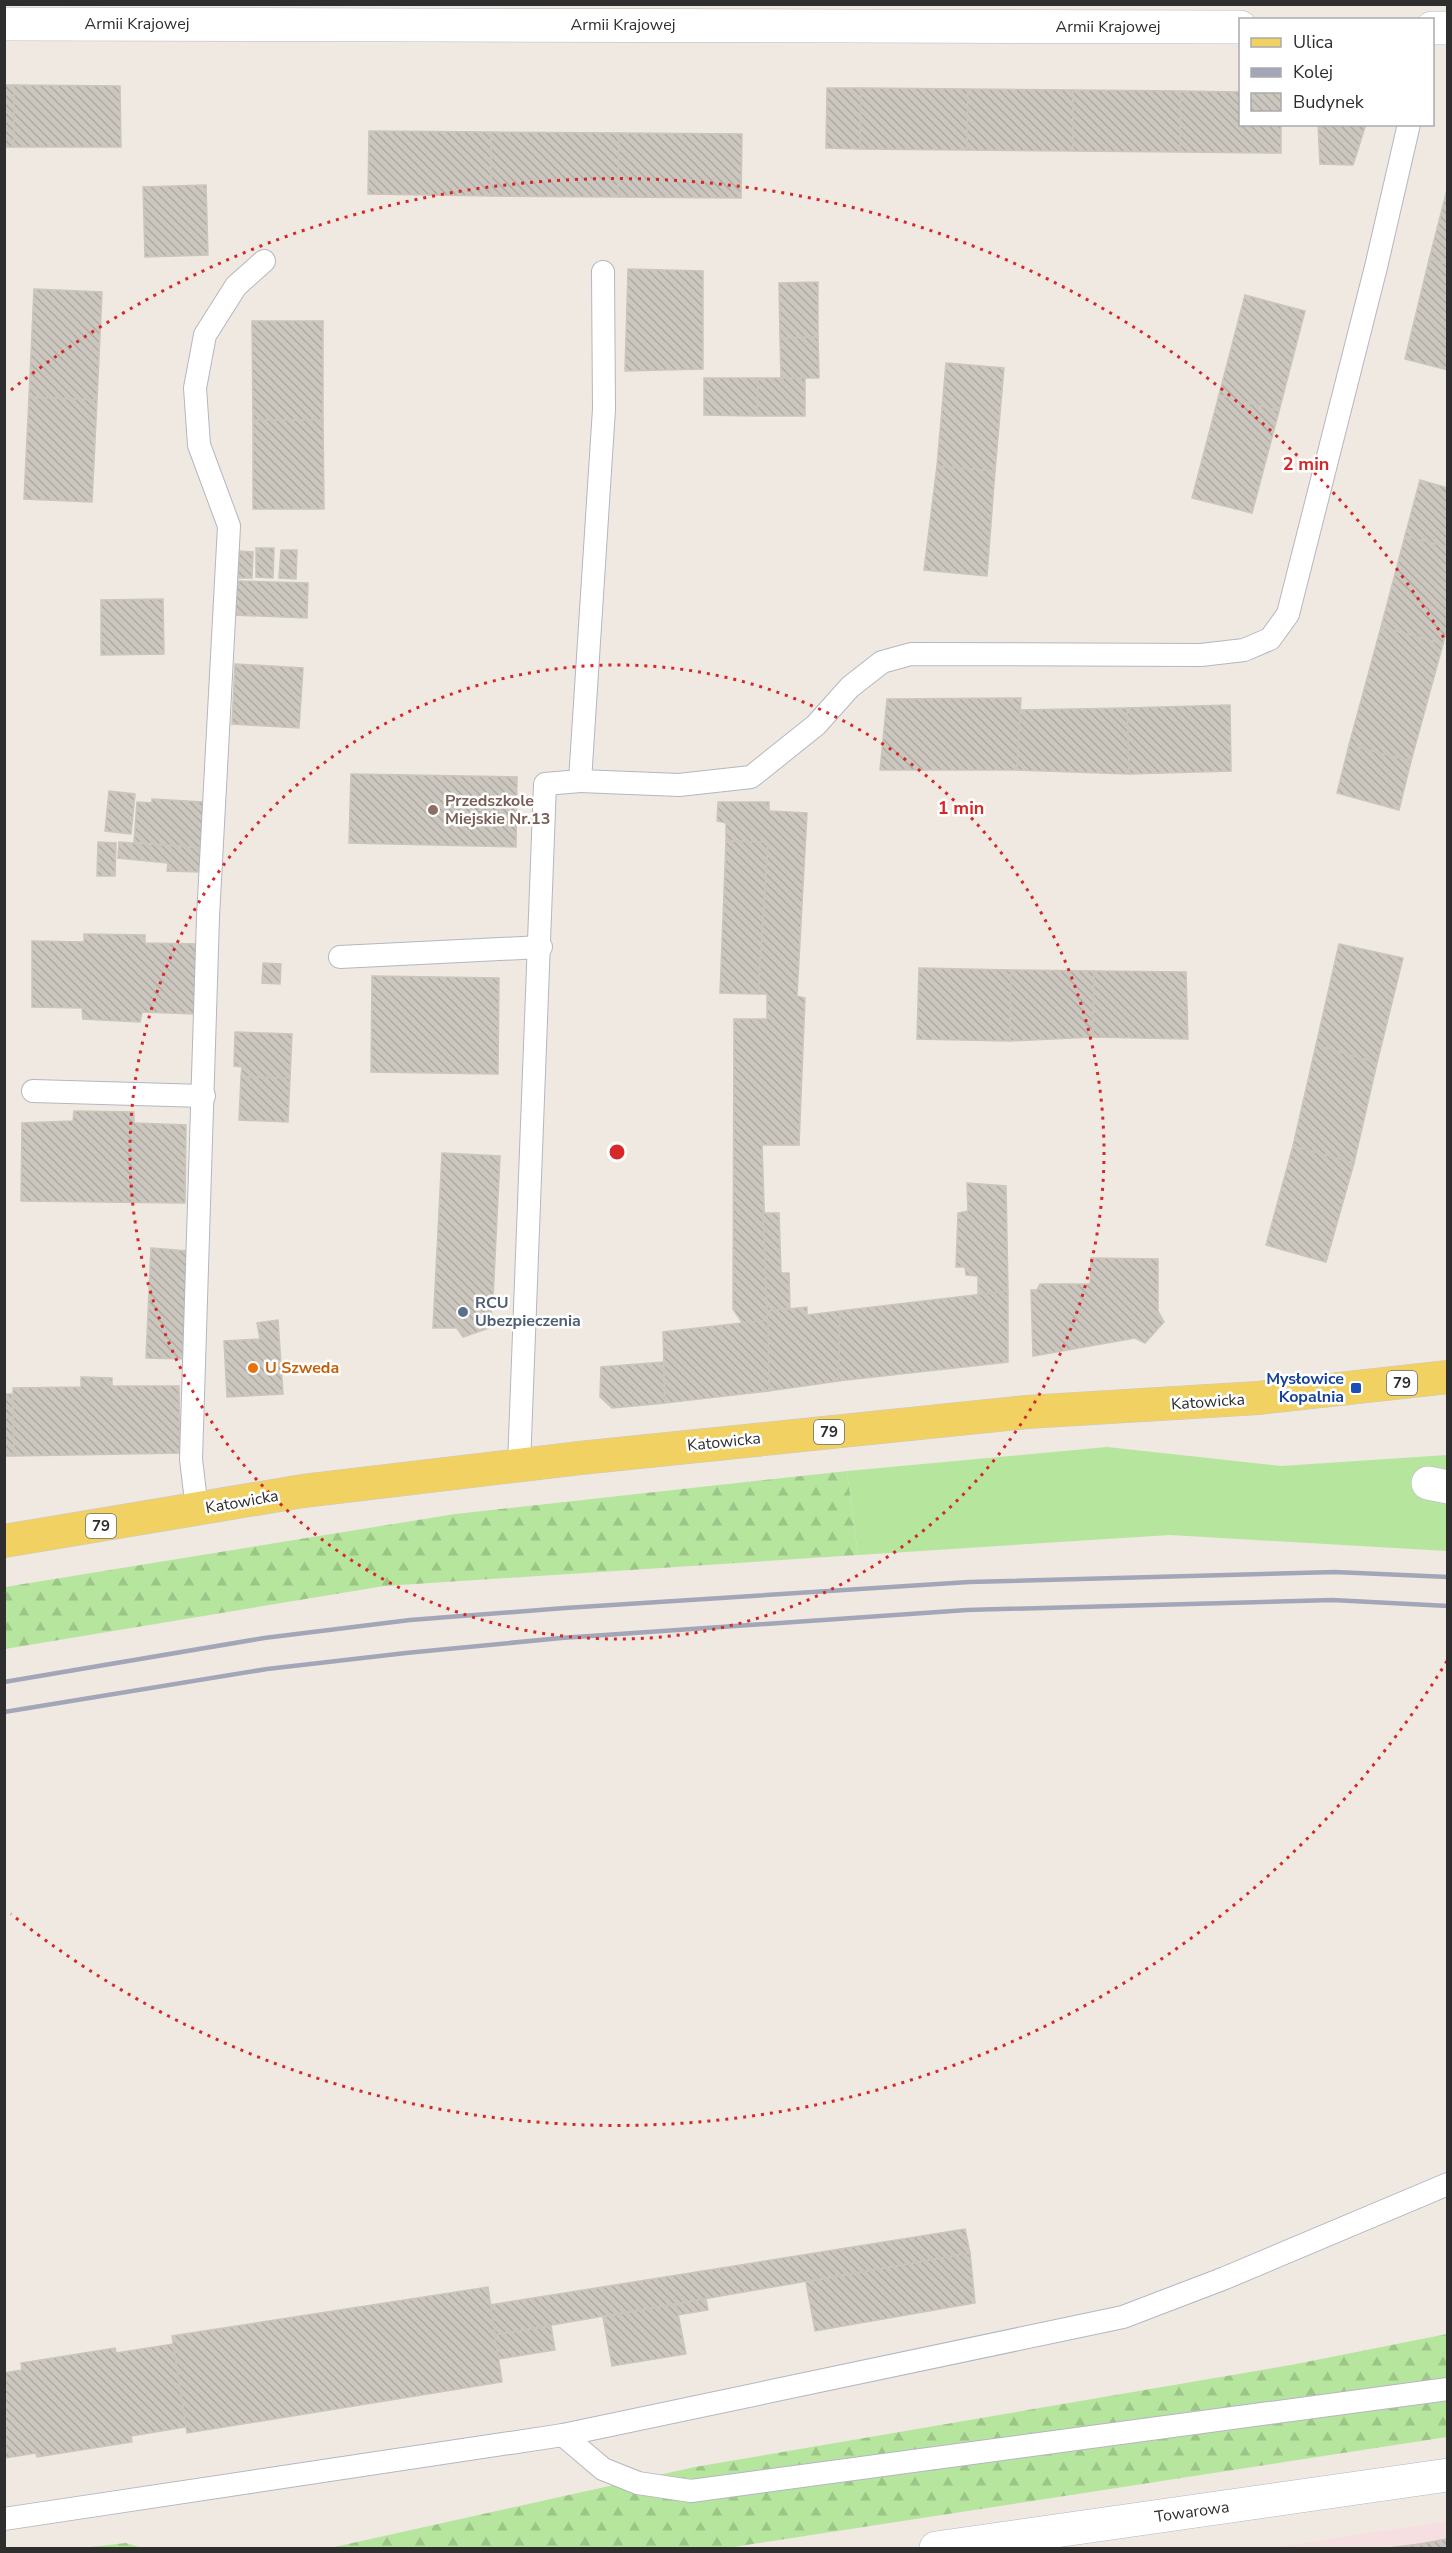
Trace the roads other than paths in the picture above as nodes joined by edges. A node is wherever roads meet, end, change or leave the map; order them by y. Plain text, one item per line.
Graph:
1 (1038, 16) edge
2 (4, 24) edge
3 (1239, 27) edge
4 (1409, 126) edge
5 (264, 261) dead end
6 (603, 272) dead end
7 (580, 782) junction
8 (541, 948) junction
9 (340, 957) dead end
10 (33, 1091) dead end
11 (204, 1096) junction
12 (1448, 1377) edge
13 (519, 1465) junction
14 (196, 1510) junction
15 (4, 1541) edge
16 (1448, 2184) edge
17 (1448, 2389) edge
18 (563, 2435) junction
19 (1448, 2475) edge
20 (4, 2519) edge
21 (936, 2548) edge

1 - 2 street, Armii Krajowej
1 - 3 street, Armii Krajowej
4 - 7 lane
5 - 11 lane
6 - 7 lane
7 - 8 lane
8 - 9 lane
8 - 13 lane
10 - 11 lane
11 - 14 lane
12 - 13 main road, Katowicka / 79
13 - 14 main road, Katowicka / 79
14 - 15 main road, Katowicka / 79
16 - 18 lane
17 - 18 lane
18 - 20 lane
19 - 21 street, Towarowa

